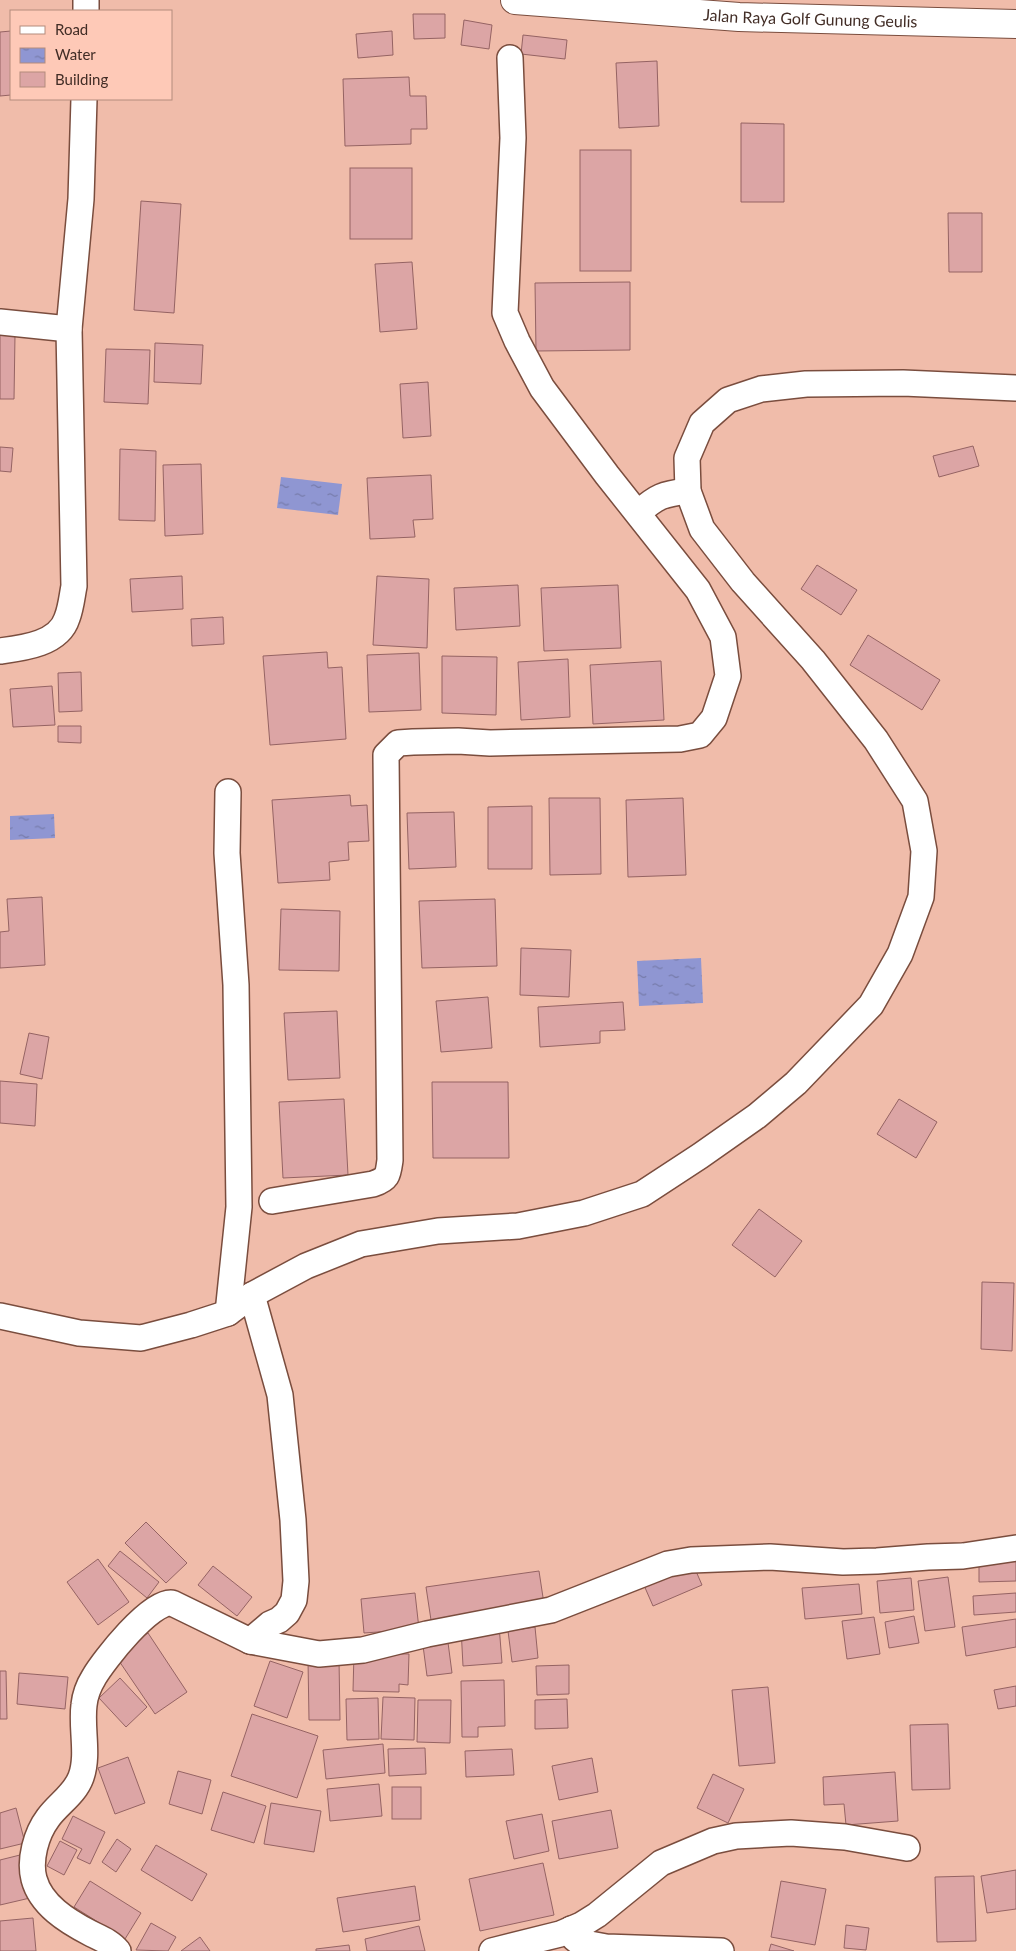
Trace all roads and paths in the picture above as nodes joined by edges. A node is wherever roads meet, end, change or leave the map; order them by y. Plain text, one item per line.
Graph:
1 (515, 0) edge
2 (1016, 24) edge
3 (510, 58) dead end
4 (84, 100) edge
5 (0, 322) edge
6 (69, 329) junction
7 (1016, 388) edge
8 (688, 491) junction
9 (638, 513) junction
10 (0, 651) edge
11 (228, 792) dead end
12 (272, 1201) dead end
13 (252, 1295) junction
14 (228, 1313) junction
15 (0, 1316) edge
16 (1016, 1548) edge
17 (250, 1641) junction
18 (907, 1848) dead end
19 (571, 1929) junction
20 (118, 1951) edge
21 (492, 1951) edge
22 (721, 1951) edge

1 - 2 main road, Jalan Raya Golf Gunung Geulis
3 - 9 street
4 - 6 street
5 - 6 street
6 - 10 street
7 - 8 street
8 - 9 street
8 - 13 street
9 - 12 street
11 - 14 street
13 - 14 street
13 - 17 street
14 - 15 street
16 - 17 street
17 - 20 street
18 - 19 street
19 - 21 street
19 - 22 street

